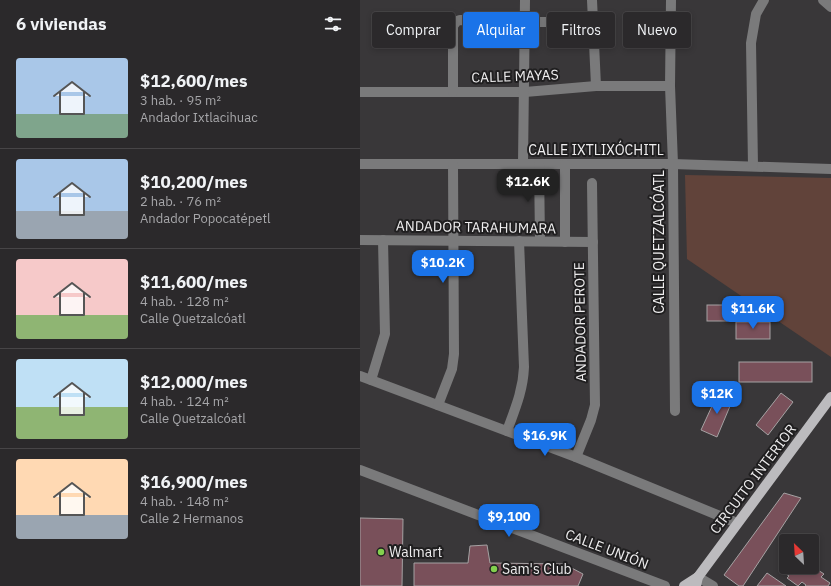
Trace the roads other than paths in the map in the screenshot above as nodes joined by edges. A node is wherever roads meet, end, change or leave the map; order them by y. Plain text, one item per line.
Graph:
1 (525, 0) edge
2 (592, 0) edge
3 (671, 0) edge
4 (764, 0) edge
5 (824, 0) edge
6 (831, 7) edge
7 (526, 12) edge
8 (592, 12) edge
9 (463, 20) edge
10 (526, 48) edge
11 (594, 48) edge
12 (596, 86) junction
13 (670, 86) junction
14 (360, 92) edge
15 (453, 92) junction
16 (525, 92) junction
17 (523, 163) junction
18 (360, 164) edge
19 (453, 164) junction
20 (539, 164) junction
21 (565, 164) junction
22 (672, 164) junction
23 (753, 166) junction
24 (831, 169) edge
25 (592, 183) dead end
26 (360, 240) edge
27 (383, 240) junction
28 (454, 241) junction
29 (518, 241) junction
30 (540, 241) junction
31 (565, 242) junction
32 (593, 242) junction
33 (360, 376) edge
34 (371, 380) junction
35 (831, 397) edge
36 (438, 404) junction
37 (675, 411) dead end
38 (507, 431) junction
39 (576, 457) junction
40 (360, 470) edge
41 (737, 523) junction
42 (697, 582) edge
43 (665, 586) edge
44 (684, 586) edge
45 (713, 586) edge

1 - 7 street
2 - 8 street
3 - 13 street, CALLE QUETZALCÓATL
4 - 23 street
5 - 6 street
9 - 15 street
10 - 16 street
11 - 12 street
12 - 13 street, CALLE MAYAS
12 - 16 street, CALLE MAYAS
13 - 22 street, CALLE QUETZALCÓATL
14 - 15 street, CALLE MAYAS
15 - 16 street, CALLE MAYAS
16 - 17 street
17 - 19 street, CALLE IXTLIXÓCHITL
17 - 20 street, CALLE IXTLIXÓCHITL
18 - 19 street, CALLE IXTLIXÓCHITL
19 - 28 street
20 - 21 street, CALLE IXTLIXÓCHITL
20 - 30 street
21 - 22 street, CALLE IXTLIXÓCHITL
21 - 31 street
22 - 23 street, CALLE IXTLIXÓCHITL
22 - 37 street, CALLE QUETZALCÓATL
23 - 24 street, CALLE IXTLIXÓCHITL
25 - 32 street, ANDADOR PEROTE
26 - 27 street, ANDADOR TARAHUMARA
27 - 28 street, ANDADOR TARAHUMARA
27 - 34 street
28 - 29 street, ANDADOR TARAHUMARA
28 - 36 street
29 - 30 street, ANDADOR TARAHUMARA
29 - 38 street
30 - 31 street, ANDADOR TARAHUMARA
31 - 32 street, ANDADOR TARAHUMARA
32 - 39 street, ANDADOR PEROTE
33 - 34 street
34 - 36 street
35 - 41 main road, CIRCUITO INTERIOR
36 - 38 street
38 - 39 street
39 - 41 street
40 - 43 street, CALLE UNIÓN
41 - 42 main road, CIRCUITO INTERIOR
42 - 44 main road, CIRCUITO INTERIOR
42 - 45 street

